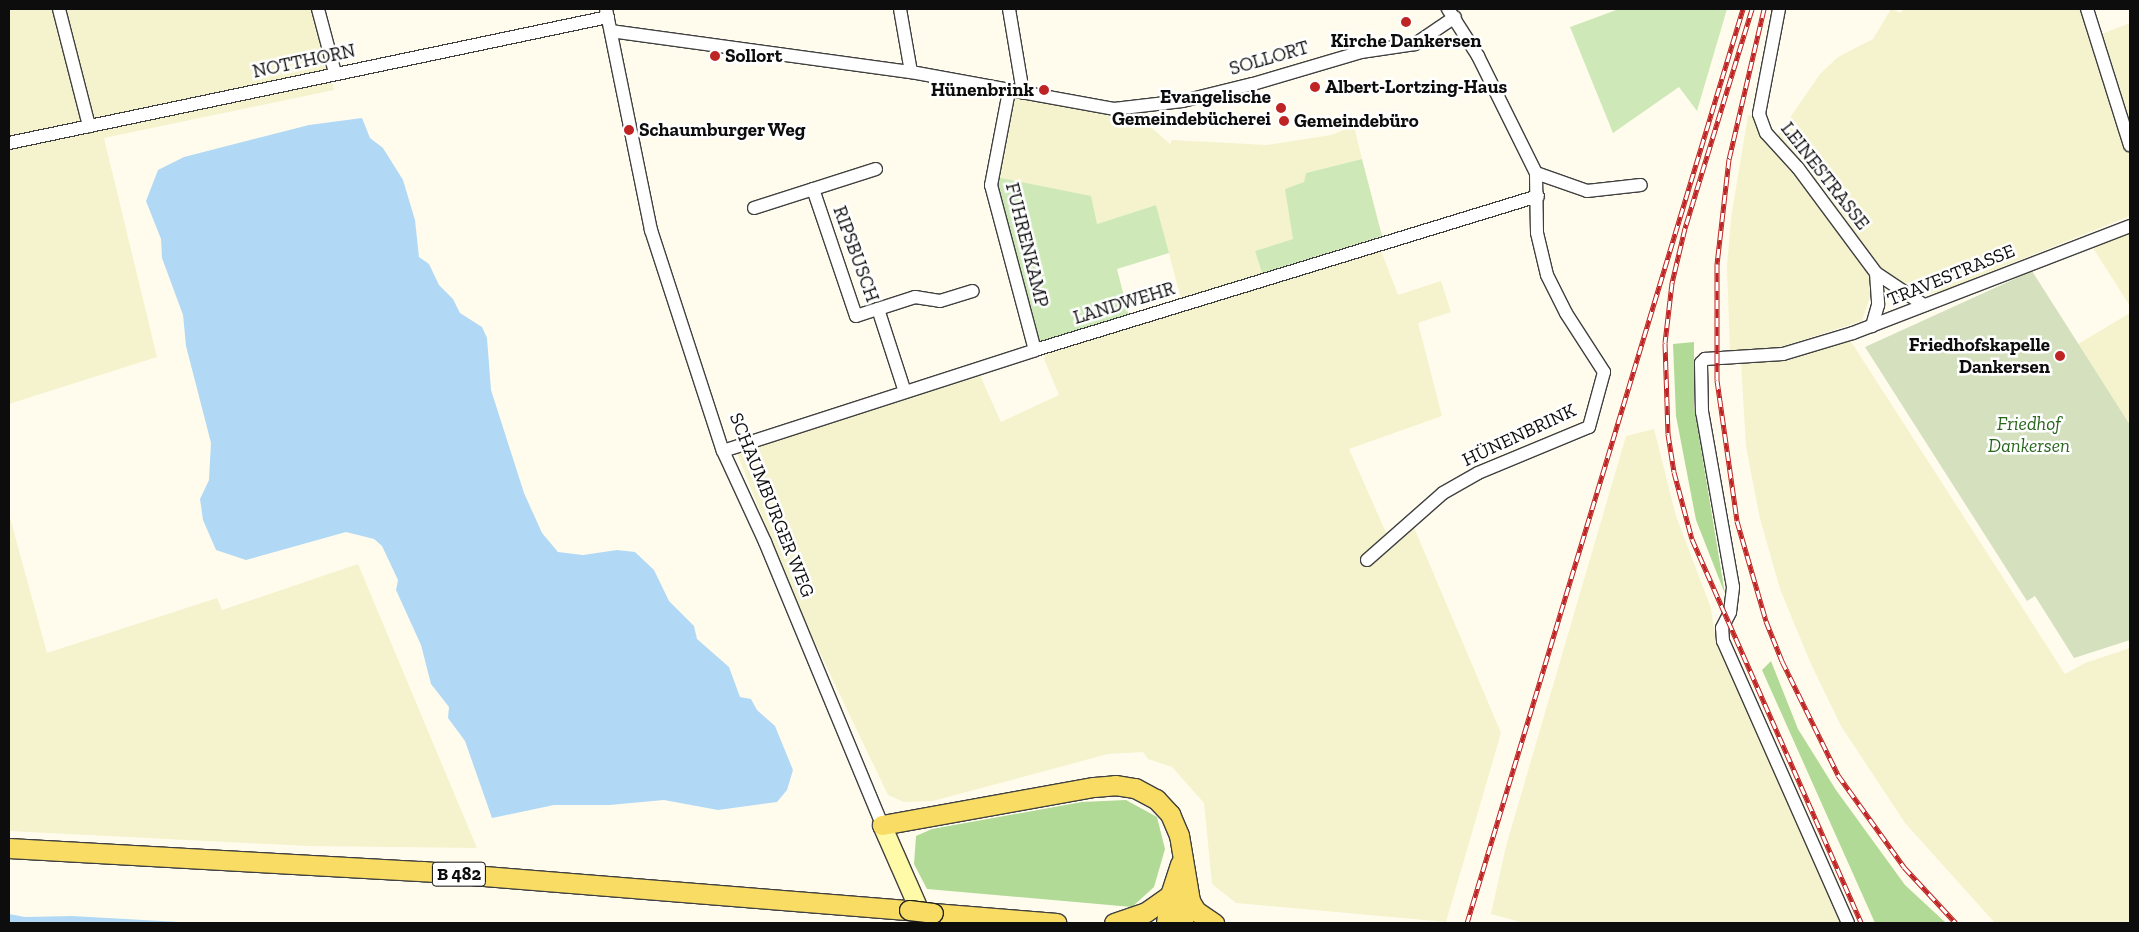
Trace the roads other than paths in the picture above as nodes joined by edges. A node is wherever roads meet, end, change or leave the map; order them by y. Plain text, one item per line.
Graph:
1 (59, 9) edge
2 (318, 9) edge
3 (900, 9) edge
4 (1009, 9) edge
5 (1779, 9) edge
6 (2087, 9) edge
7 (607, 13) edge
8 (1452, 13) edge
9 (611, 30) junction
10 (911, 72) junction
11 (335, 73) junction
12 (1009, 91) junction
13 (1023, 93) junction
14 (89, 126) junction
15 (9, 143) edge
16 (2130, 145) edge
17 (876, 169) dead end
18 (1536, 173) junction
19 (1641, 185) dead end
20 (813, 189) junction
21 (1538, 196) junction
22 (754, 208) dead end
23 (2130, 226) edge
24 (1876, 273) junction
25 (973, 291) dead end
26 (1924, 305) junction
27 (878, 309) junction
28 (1872, 326) junction
29 (1035, 350) junction
30 (904, 392) junction
31 (723, 451) junction
32 (1367, 560) dead end
33 (882, 825) junction
34 (9, 848) edge
35 (1181, 858) junction
36 (1186, 886) junction
37 (1170, 895) junction
38 (929, 918) edge
39 (1057, 923) edge
40 (1114, 923) edge
41 (1166, 923) edge
42 (1183, 923) edge
43 (1214, 923) edge
44 (1848, 923) edge

1 - 14 street
2 - 11 street
3 - 10 street
4 - 13 street
5 - 24 street, LEINESTRASSE
6 - 16 street
7 - 9 street, SCHAUMBURGER WEG
7 - 11 street, NOTTHORN
8 - 13 street, SOLLORT
8 - 18 street, HÜNENBRINK
9 - 10 street, SOLLORT
9 - 31 street, SCHAUMBURGER WEG
10 - 12 street, SOLLORT
11 - 14 street, NOTTHORN
12 - 13 street, SOLLORT
12 - 29 street, FUHRENKAMP
14 - 15 street, NOTTHORN
17 - 20 street
18 - 19 street
18 - 21 street, HÜNENBRINK
20 - 22 street
20 - 27 street, RIPSBUSCH
21 - 29 street, LANDWEHR
21 - 32 street, HÜNENBRINK
23 - 26 street, TRAVESTRASSE
24 - 26 street, LEINESTRASSE
24 - 28 street
25 - 27 street
26 - 28 street, TRAVESTRASSE
27 - 30 street, RIPSBUSCH
28 - 44 street, TRAVESTRASSE
29 - 30 street, LANDWEHR
30 - 31 street, LANDWEHR
31 - 33 street, SCHAUMBURGER WEG
33 - 35 main road
33 - 38 street, SCHAUMBURGER WEG
34 - 38 main road, B 482, bridge
35 - 36 main road
35 - 37 main road
36 - 42 main road
36 - 43 main road
37 - 40 main road
37 - 41 main road
38 - 39 main road, B 482

